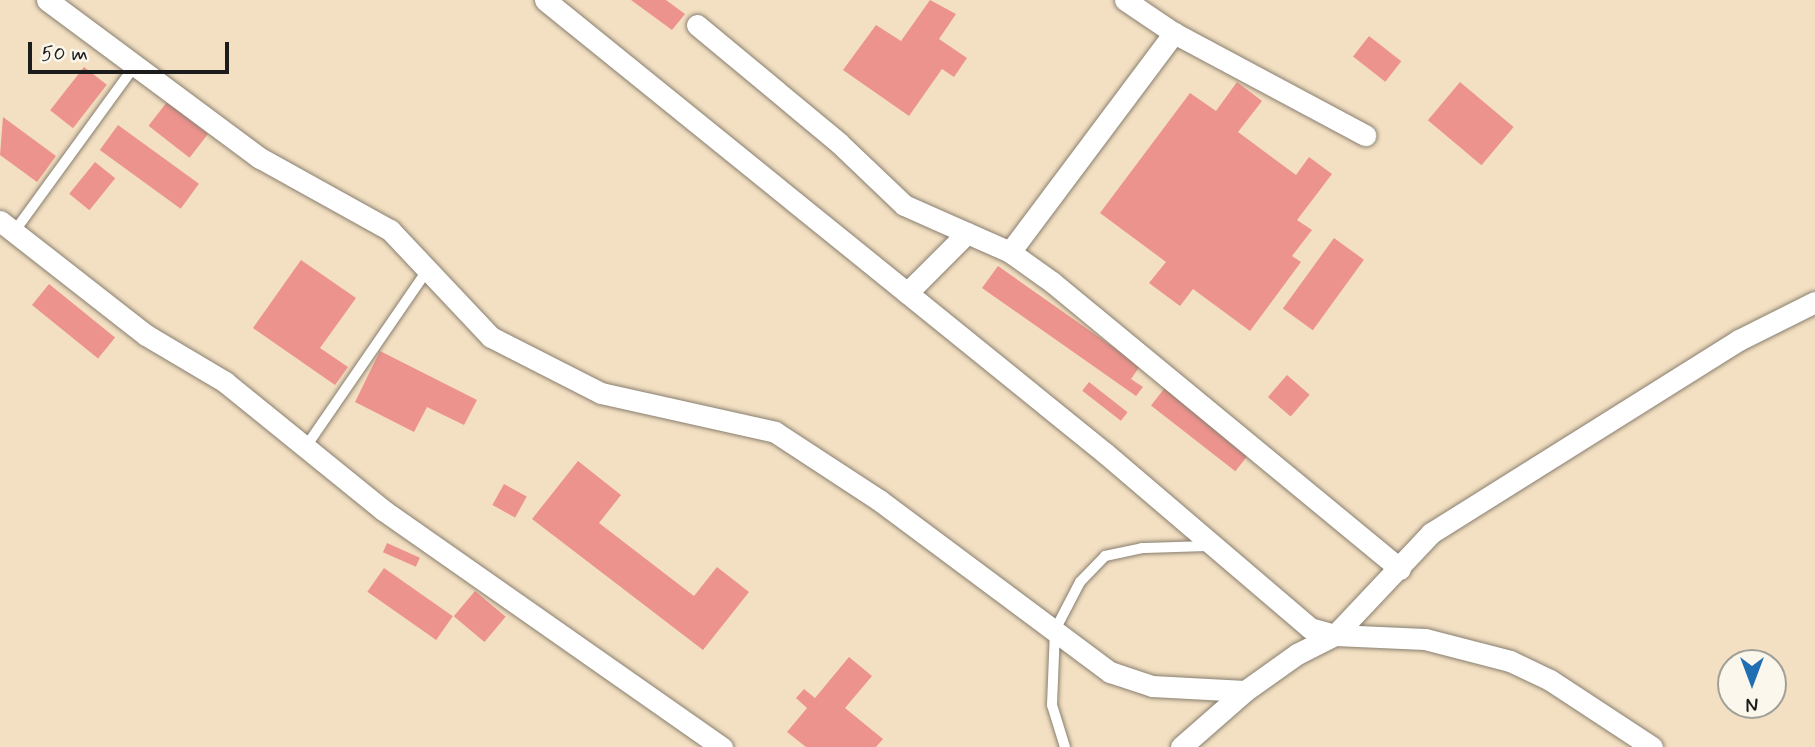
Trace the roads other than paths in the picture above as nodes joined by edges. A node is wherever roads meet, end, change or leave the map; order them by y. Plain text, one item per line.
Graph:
1 (47, 0) edge
2 (545, 0) edge
3 (1125, 0) edge
4 (697, 25) dead end
5 (1174, 33) junction
6 (136, 64) junction
7 (1366, 135) dead end
8 (7, 227) edge
9 (967, 233) junction
10 (1010, 252) junction
11 (428, 269) junction
12 (907, 293) junction
13 (1815, 302) edge
14 (306, 448) junction
15 (1213, 546) junction
16 (1400, 569) junction
17 (1055, 629) junction
18 (1335, 635) junction
19 (1245, 691) junction
20 (722, 747) edge
21 (1065, 747) edge
22 (1181, 747) edge
23 (1651, 747) edge

1 - 6 street
2 - 12 street
3 - 5 street
4 - 9 street
5 - 7 street
5 - 10 street
6 - 8 lane
6 - 11 street
8 - 14 street
9 - 10 street
9 - 12 street
10 - 16 street
11 - 14 lane
11 - 17 street
12 - 15 street
13 - 16 street
14 - 20 street
15 - 17 lane
15 - 18 street
16 - 18 street
17 - 19 street
17 - 21 lane
18 - 19 street
18 - 23 street
19 - 22 street

